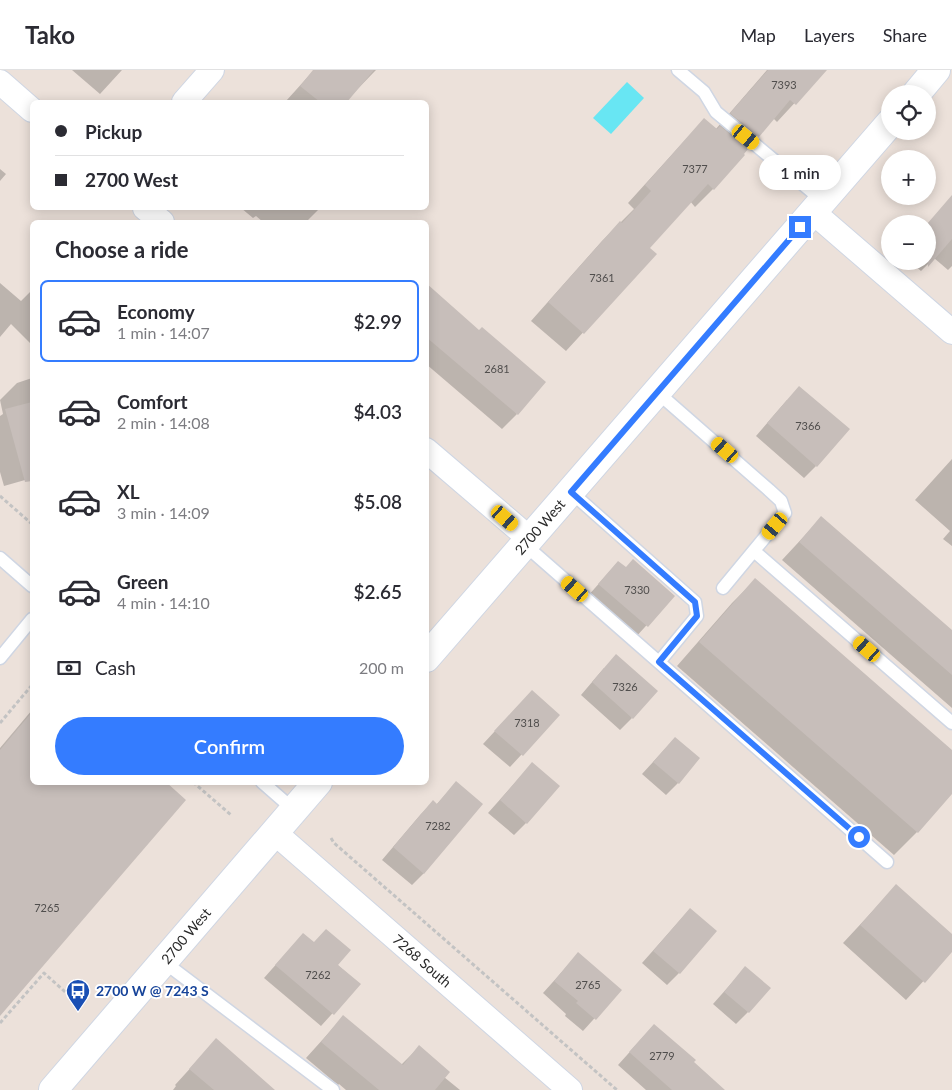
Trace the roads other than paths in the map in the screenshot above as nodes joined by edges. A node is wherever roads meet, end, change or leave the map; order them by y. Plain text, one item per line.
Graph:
1 (212, 70) edge
2 (678, 70) edge
3 (936, 70) edge
4 (0, 82) edge
5 (924, 85) edge
6 (186, 100) edge
7 (30, 108) edge
8 (881, 134) edge
9 (818, 207) junction
10 (147, 210) edge
11 (160, 220) edge
12 (952, 332) edge
13 (658, 392) junction
14 (429, 453) edge
15 (571, 492) junction
16 (527, 542) junction
17 (754, 551) junction
18 (0, 558) edge
19 (30, 584) edge
20 (723, 588) dead end
21 (30, 621) edge
22 (429, 655) edge
23 (0, 658) edge
24 (659, 662) junction
25 (952, 722) edge
26 (265, 785) edge
27 (315, 785) edge
28 (294, 810) junction
29 (274, 832) junction
30 (887, 862) dead end
31 (164, 962) junction
32 (53, 1090) edge
33 (333, 1090) edge
34 (570, 1090) edge

1 - 6 street
2 - 9 lane
3 - 5 main road
4 - 7 street
8 - 9 main road, 2700 West
9 - 12 street
9 - 13 main road, 2700 West
10 - 11 street
13 - 15 main road, 2700 West
13 - 17 lane
14 - 16 street
15 - 16 main road, 2700 West
15 - 24 lane
16 - 22 main road, 2700 West
16 - 24 lane
17 - 20 lane
17 - 25 lane
18 - 19 lane
21 - 23 lane
24 - 30 lane
26 - 28 lane
27 - 28 main road, 2700 West
28 - 29 main road, 2700 West
29 - 31 main road, 2700 West
29 - 34 street, 7268 South
31 - 32 main road, 2700 West
31 - 33 lane

